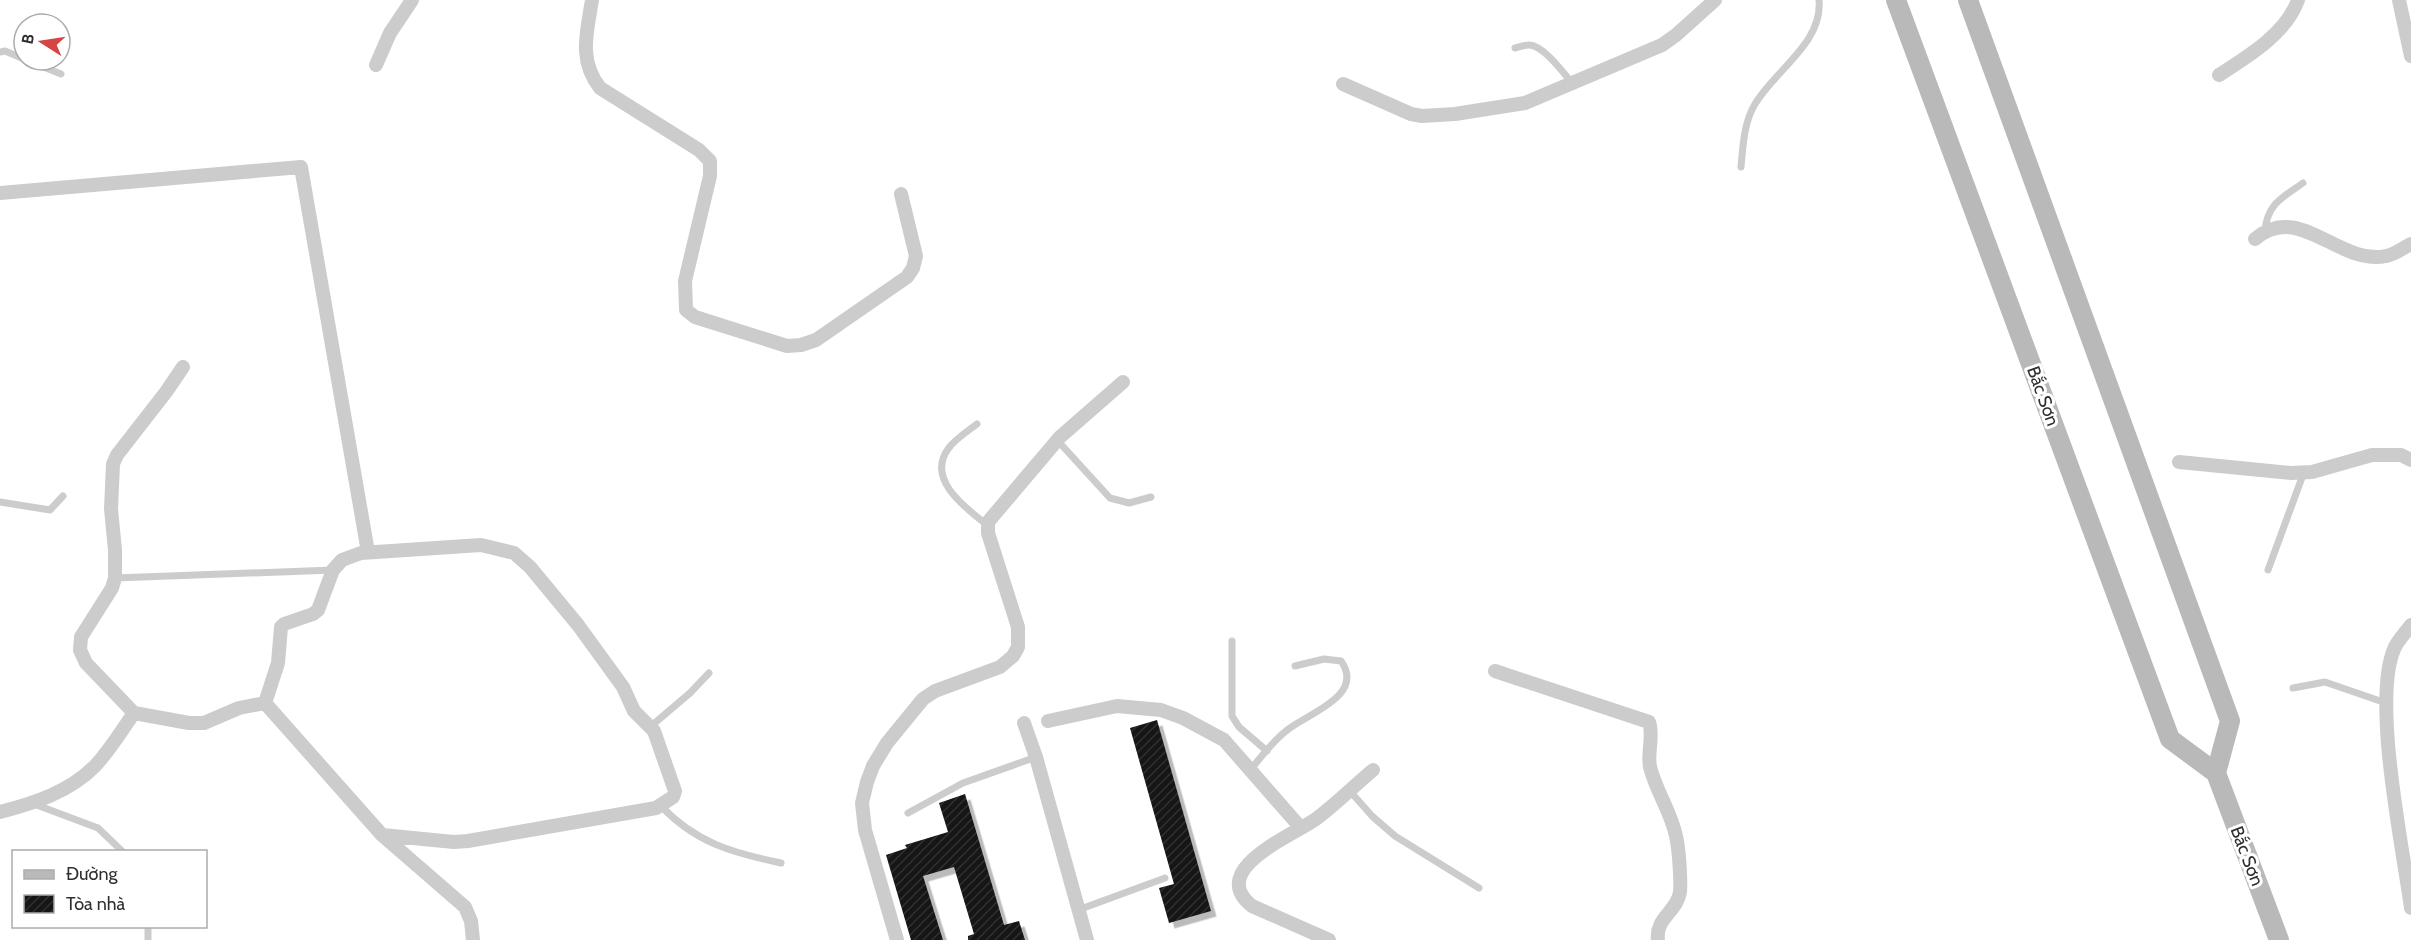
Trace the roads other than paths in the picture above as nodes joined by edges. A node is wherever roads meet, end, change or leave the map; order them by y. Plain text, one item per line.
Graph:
1 (412, 0) edge
2 (592, 0) edge
3 (1715, 0) edge
4 (1819, 0) edge
5 (1896, 0) edge
6 (1968, 0) edge
7 (2298, 0) edge
8 (2399, 0) edge
9 (1515, 48) dead end
10 (2411, 56) edge
11 (376, 64) dead end
12 (56, 72) edge
13 (61, 74) dead end
14 (2219, 75) dead end
15 (1572, 82) junction
16 (1342, 84) dead end
17 (1741, 167) dead end
18 (2303, 183) dead end
19 (0, 193) edge
20 (901, 194) dead end
21 (2260, 235) joint
22 (2411, 244) edge
23 (183, 368) dead end
24 (1123, 382) dead end
25 (977, 424) dead end
26 (1057, 440) junction
27 (2411, 460) edge
28 (2179, 462) dead end
29 (2304, 472) junction
30 (63, 496) dead end
31 (1151, 497) dead end
32 (0, 502) edge
33 (987, 525) junction
34 (368, 552) junction
35 (333, 570) junction
36 (2268, 570) dead end
37 (115, 578) junction
38 (2411, 625) edge
39 (1232, 641) dead end
40 (1294, 666) dead end
41 (1495, 671) dead end
42 (709, 673) dead end
43 (2293, 688) dead end
44 (265, 703) junction
45 (2386, 704) junction
46 (134, 713) junction
47 (1048, 721) dead end
48 (1024, 723) dead end
49 (650, 727) junction
50 (1267, 751) junction
51 (1036, 757) junction
52 (1251, 769) junction
53 (1373, 770) dead end
54 (2216, 772) junction
55 (1349, 790) junction
56 (32, 804) junction
57 (661, 806) junction
58 (0, 812) edge
59 (908, 813) dead end
60 (1301, 828) junction
61 (382, 835) junction
62 (121, 850) edge
63 (781, 863) dead end
64 (1164, 878) dead end
65 (1479, 888) dead end
66 (2411, 908) edge
67 (1078, 910) junction
68 (473, 940) edge
69 (897, 940) edge
70 (1087, 940) edge
71 (1329, 940) edge
72 (1658, 940) edge
73 (2279, 940) edge

1 - 11 street
2 - 20 street
3 - 15 street
4 - 17 lane
5 - 54 main road, Bắc Sơn
6 - 54 main road
7 - 14 street
8 - 10 street
9 - 15 lane
12 - 13 lane
15 - 16 street
18 - 21 lane
19 - 34 street
21 - 22 street
23 - 37 street
24 - 26 street
25 - 33 lane
26 - 31 lane
26 - 33 street
27 - 29 street
28 - 29 street
29 - 36 lane
30 - 32 lane
33 - 69 street
34 - 35 street
34 - 49 street
35 - 37 lane
35 - 44 street
37 - 46 street
38 - 45 street
39 - 50 lane
40 - 50 lane
41 - 72 street
42 - 49 lane
43 - 45 lane
44 - 46 street
44 - 61 street
45 - 66 street
46 - 56 street
47 - 52 street
48 - 51 street
49 - 57 street
50 - 52 lane
51 - 59 lane
51 - 67 street
52 - 60 street
53 - 55 street
54 - 73 main road, Bắc Sơn
55 - 60 street
55 - 65 lane
56 - 58 street
56 - 62 lane
57 - 61 street
57 - 63 lane
60 - 71 street
61 - 68 street
64 - 67 lane
67 - 70 street

